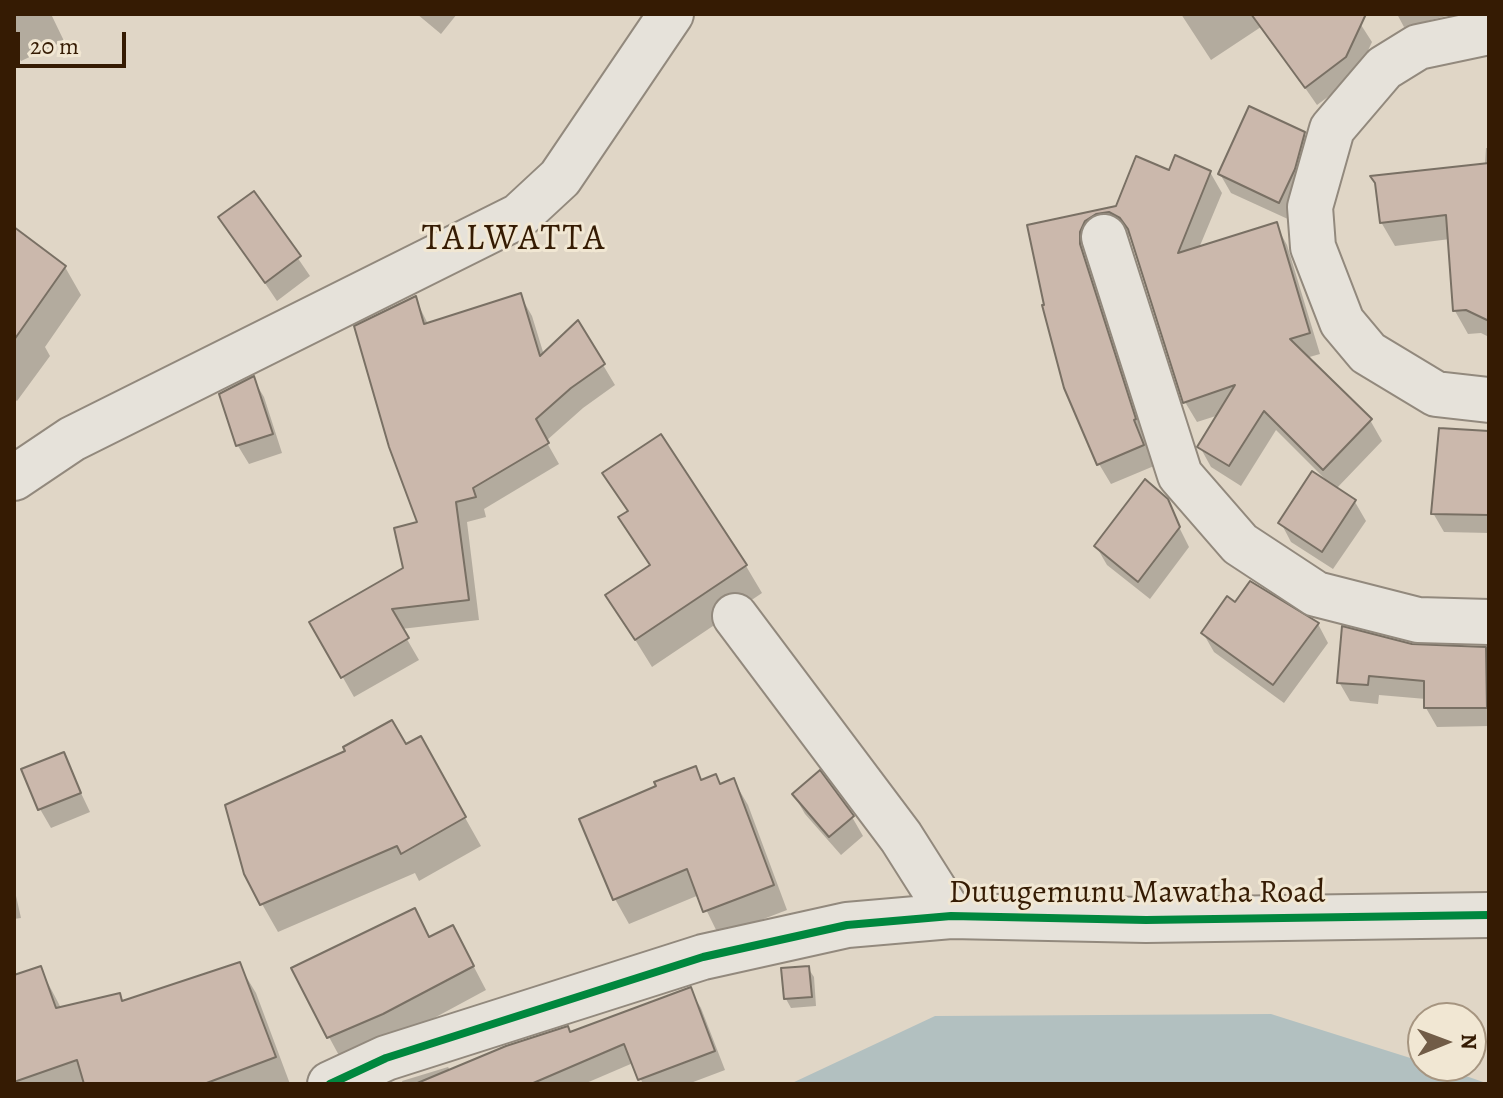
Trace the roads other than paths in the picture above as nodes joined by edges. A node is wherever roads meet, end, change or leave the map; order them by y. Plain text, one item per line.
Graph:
1 (671, 14) edge
2 (1489, 32) edge
3 (1104, 237) dead end
4 (1489, 400) edge
5 (14, 478) edge
6 (735, 616) dead end
7 (1489, 622) edge
8 (1489, 915) edge
9 (951, 916) junction
10 (330, 1084) edge

1 - 5 street
2 - 4 street
3 - 7 street
6 - 9 street
8 - 9 street, Dutugemunu Mawatha Road
9 - 10 street, Dutugemunu Mawatha Road

